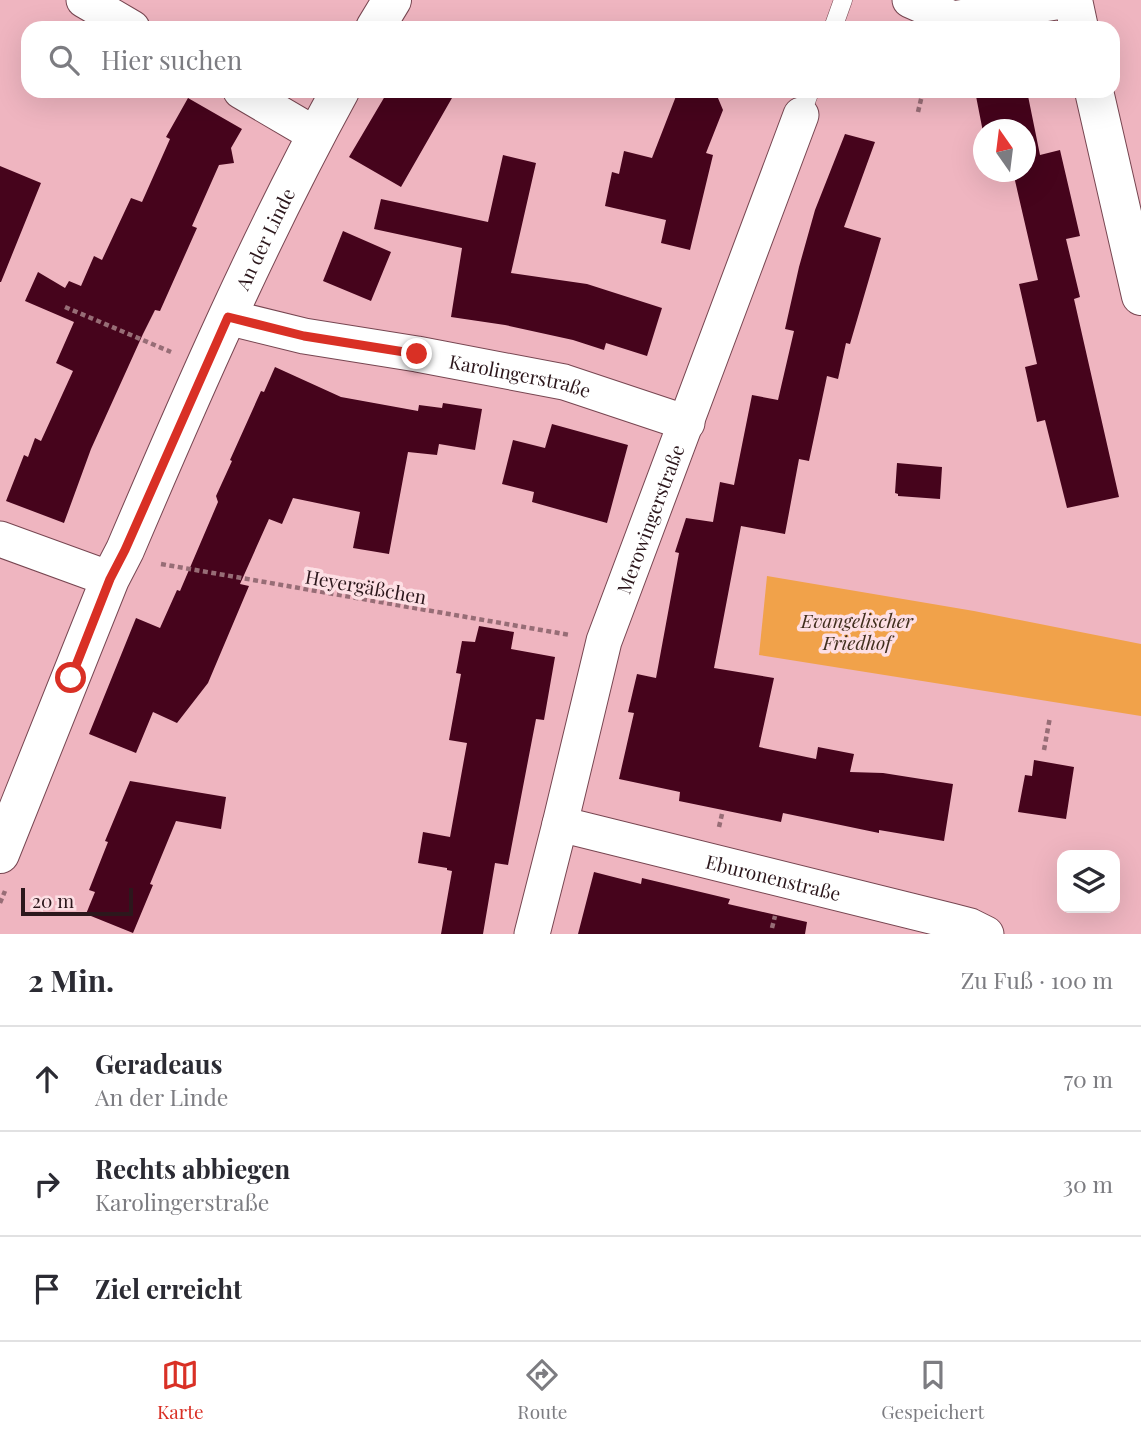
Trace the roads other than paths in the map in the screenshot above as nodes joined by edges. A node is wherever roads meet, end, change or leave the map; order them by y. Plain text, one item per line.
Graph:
1 (84, 0) edge
2 (392, 0) edge
3 (843, 0) edge
4 (910, 0) edge
5 (1070, 0) edge
6 (120, 21) edge
7 (379, 21) edge
8 (836, 21) edge
9 (1077, 21) edge
10 (253, 98) edge
11 (337, 98) edge
12 (1096, 98) edge
13 (806, 103) edge
14 (316, 135) junction
15 (1141, 296) edge
16 (228, 317) junction
17 (687, 423) junction
18 (0, 539) edge
19 (117, 564) junction
20 (560, 824) junction
21 (0, 855) edge
22 (532, 934) edge
23 (986, 934) edge

1 - 6 street
2 - 7 street
3 - 8 lane
4 - 5 street
5 - 9 street
10 - 14 street
11 - 14 street, An der Linde
12 - 15 street
13 - 17 street, Merowingerstraße
14 - 16 street, An der Linde
16 - 17 street, Karolingerstraße
16 - 19 street, An der Linde
17 - 20 street, Merowingerstraße
18 - 19 street
19 - 21 street, An der Linde
20 - 22 street, Merowingerstraße
20 - 23 street, Eburonenstraße

